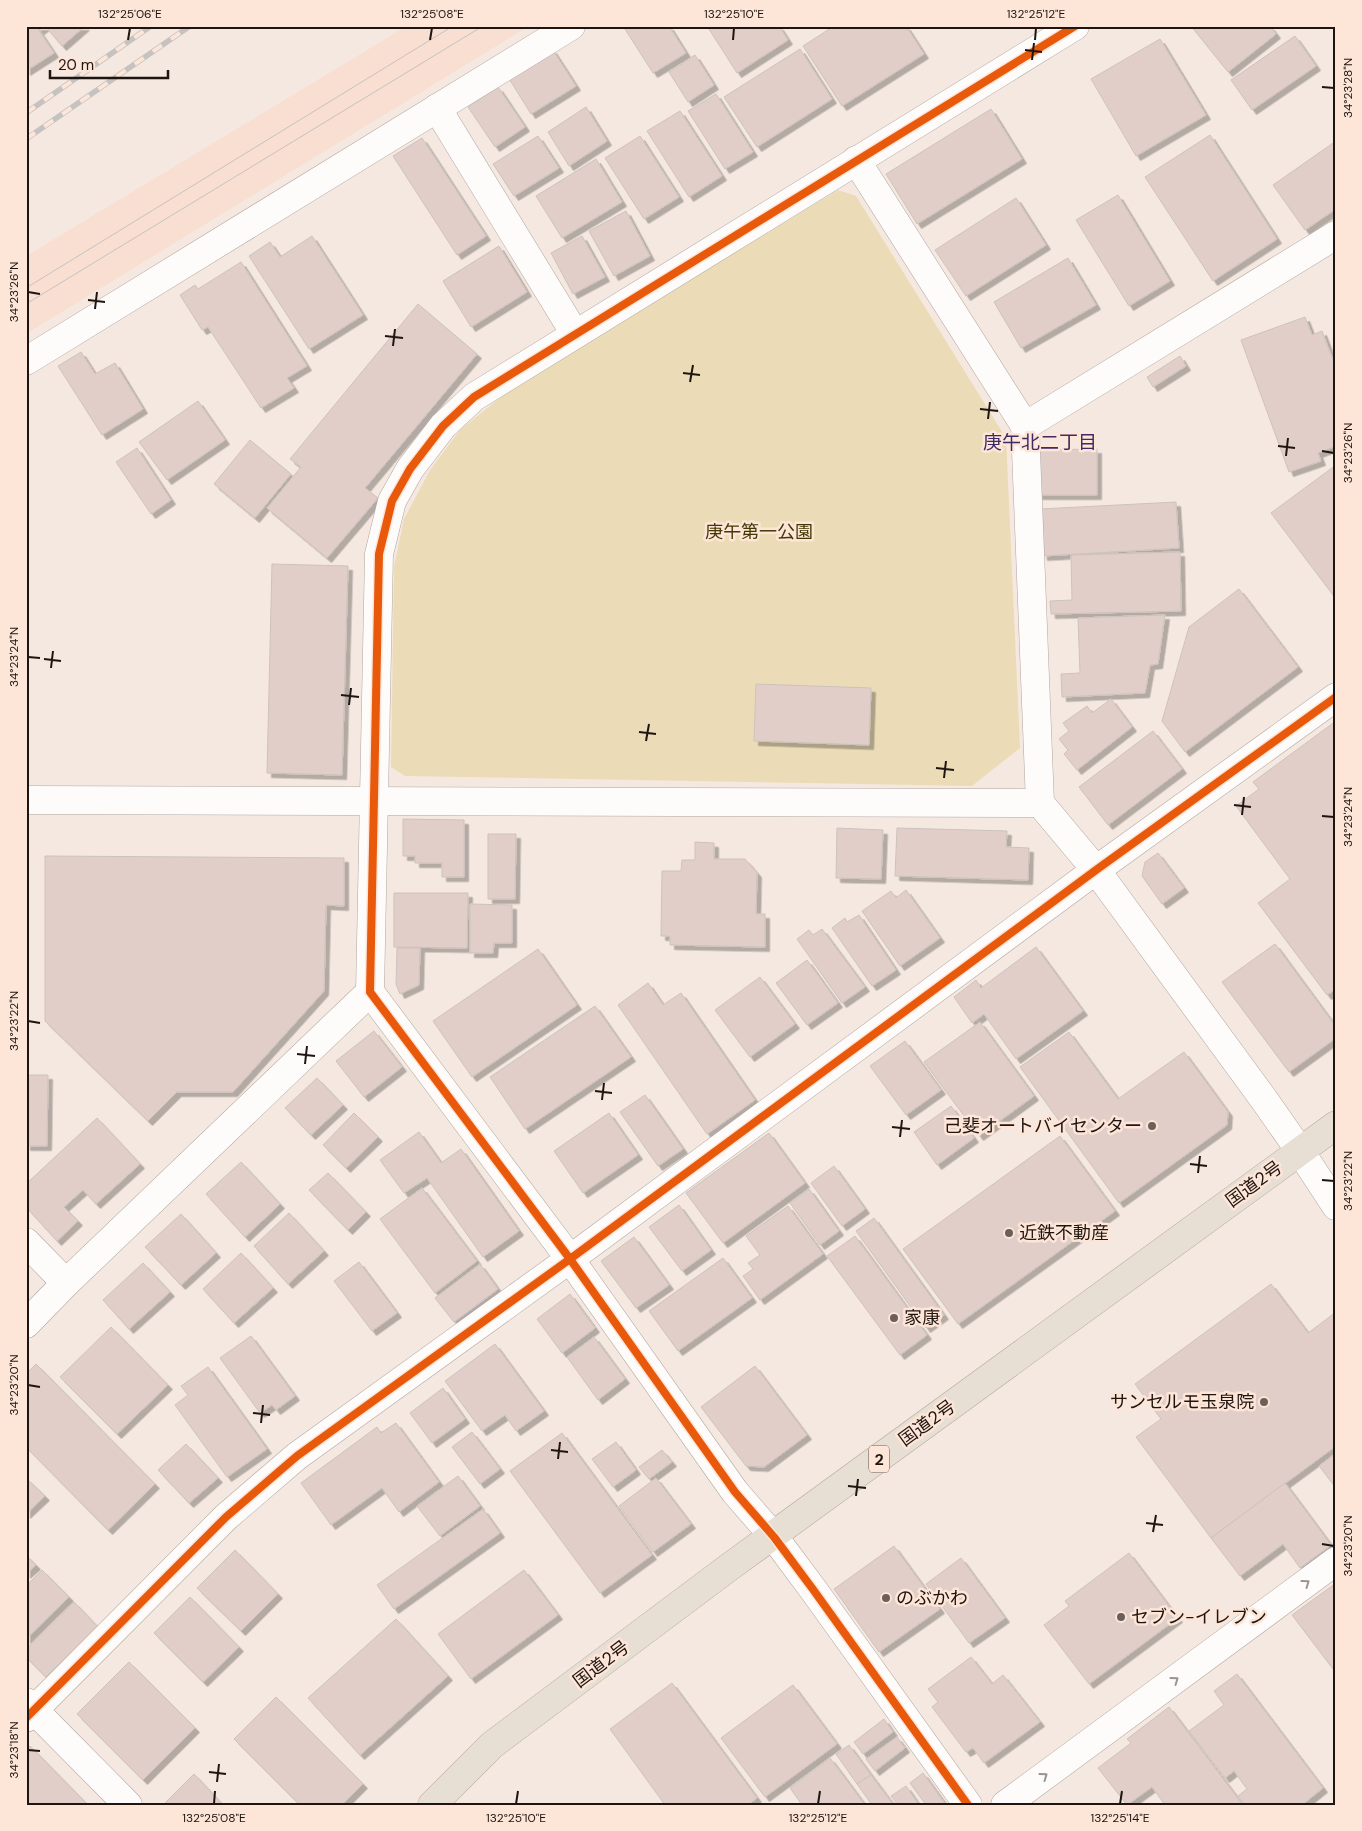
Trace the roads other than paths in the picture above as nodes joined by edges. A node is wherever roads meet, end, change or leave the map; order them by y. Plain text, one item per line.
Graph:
1 (571, 26) edge
2 (1075, 26) edge
3 (437, 108) junction
4 (856, 160) junction
5 (1336, 235) edge
6 (576, 334) junction
7 (26, 361) edge
8 (1025, 426) junction
9 (1336, 697) edge
10 (26, 800) edge
11 (373, 802) junction
12 (1040, 803) junction
13 (1096, 870) junction
14 (370, 992) junction
15 (1336, 1125) edge
16 (1300, 1151) junction
17 (1336, 1206) edge
18 (26, 1242) edge
19 (570, 1259) junction
20 (66, 1283) junction
21 (26, 1324) edge
22 (774, 1537) junction
23 (1336, 1561) edge
24 (29, 1710) edge
25 (128, 1805) edge
26 (432, 1805) edge
27 (968, 1805) edge
28 (1005, 1805) edge

1 - 3 street
2 - 4 street
3 - 6 street
3 - 7 street
4 - 6 street
4 - 8 street
5 - 8 street
6 - 11 street
8 - 12 street
9 - 13 street
10 - 11 street
11 - 12 street
11 - 14 street
12 - 13 street
13 - 16 street
13 - 19 street
14 - 19 street
14 - 20 street
15 - 16 highway, 国道2号 / 2
16 - 17 street
16 - 22 highway, 国道2号 / 2
18 - 20 street
19 - 22 street
19 - 24 street
20 - 21 street
22 - 26 highway, 国道2号 / 2
22 - 27 street
28 -> 23 street
24 - 25 street

